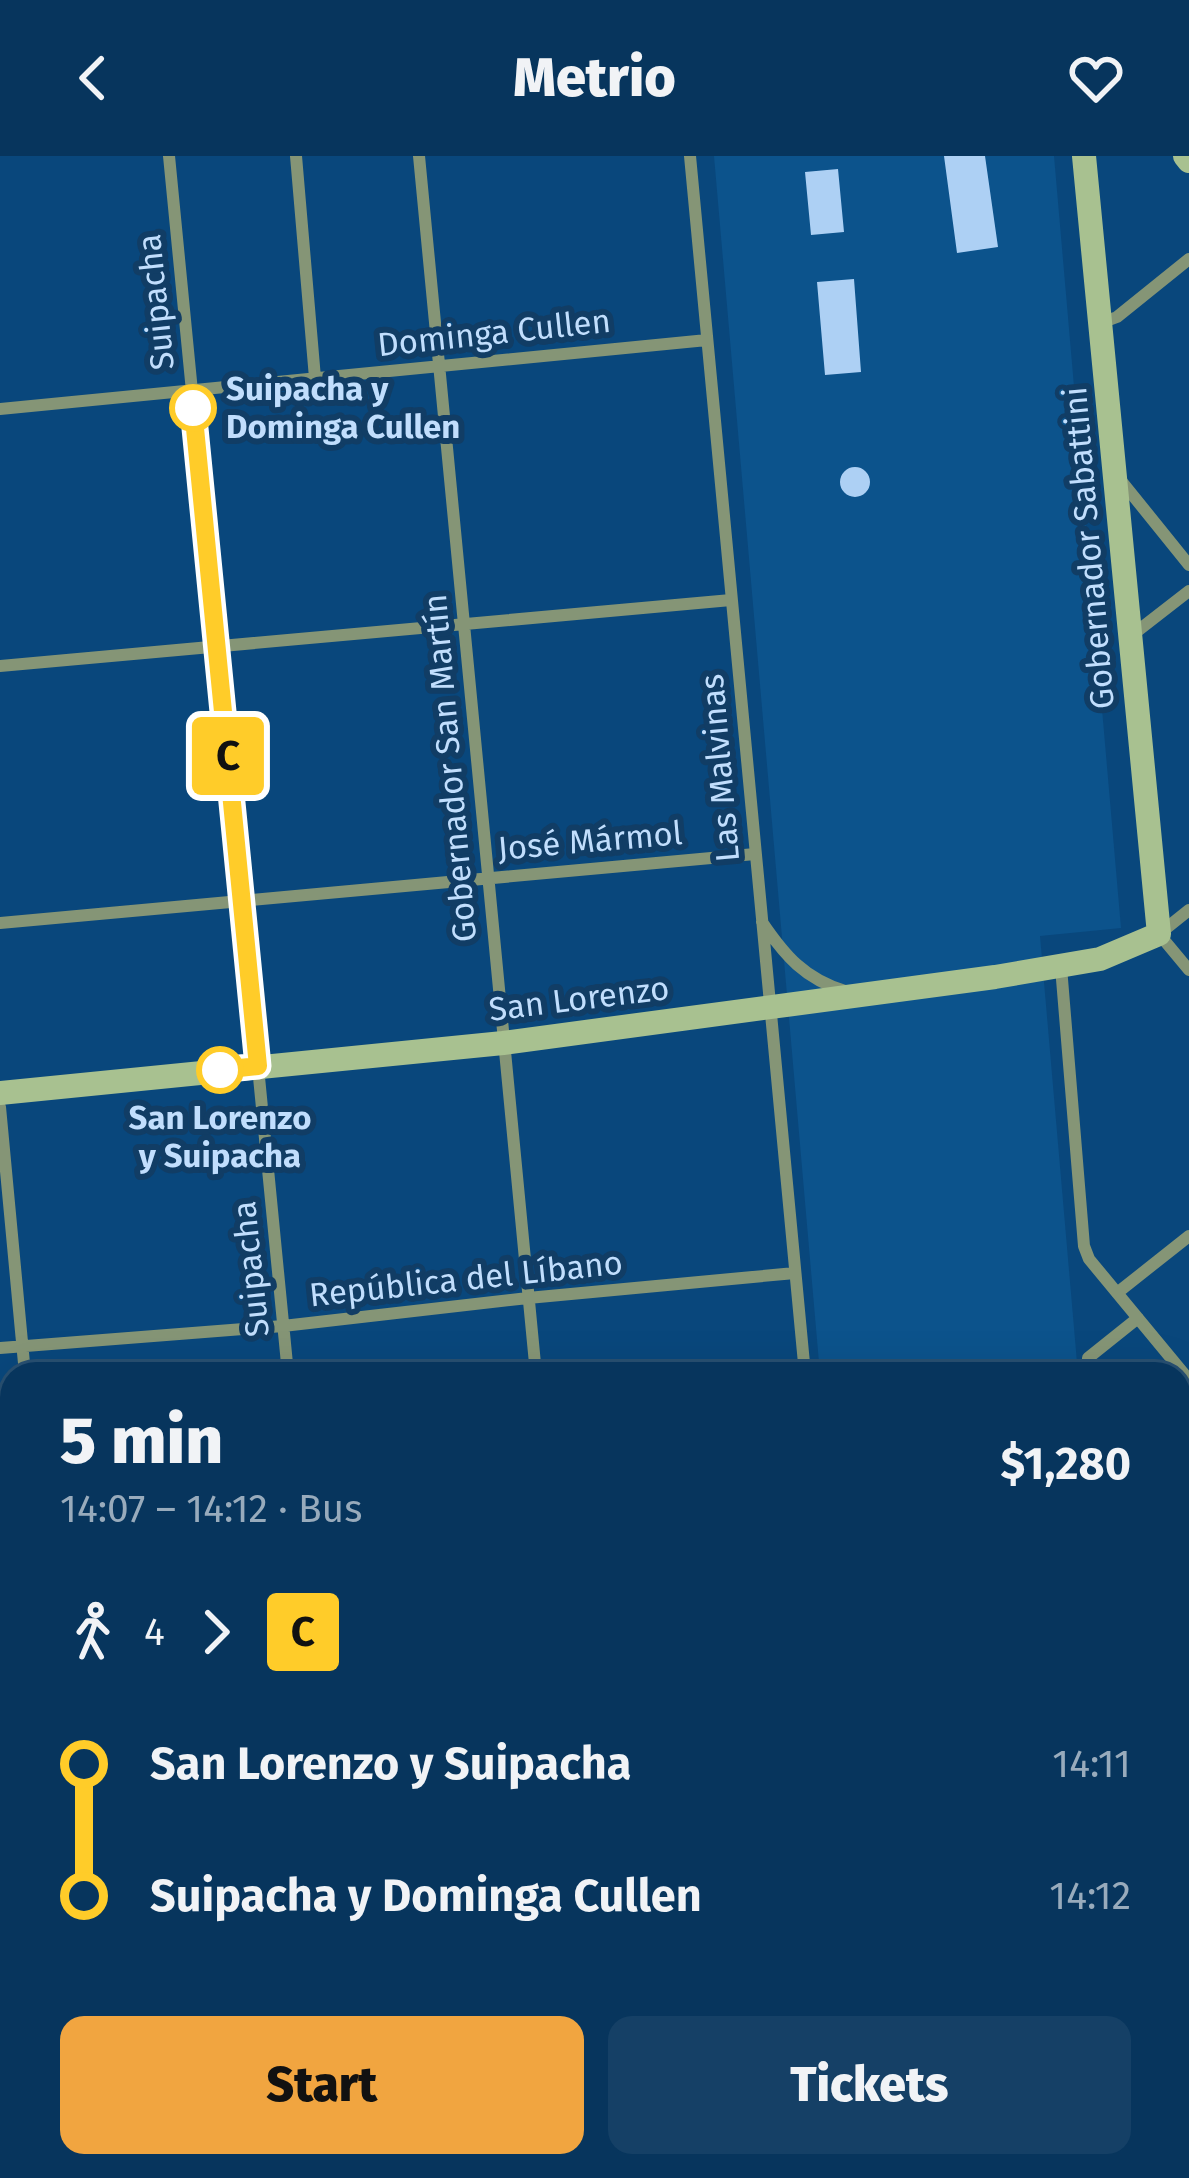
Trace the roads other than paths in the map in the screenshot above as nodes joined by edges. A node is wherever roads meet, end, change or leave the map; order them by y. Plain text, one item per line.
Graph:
1 (169, 156) edge
2 (296, 156) edge
3 (419, 156) edge
4 (690, 156) edge
5 (1084, 156) edge
6 (1189, 259) edge
7 (1101, 323) junction
8 (707, 340) junction
9 (439, 365) junction
10 (315, 378) junction
11 (192, 391) junction
12 (0, 409) edge
13 (1117, 476) junction
14 (1189, 565) edge
15 (1189, 591) edge
16 (731, 600) junction
17 (464, 626) junction
18 (1131, 636) junction
19 (217, 646) junction
20 (0, 665) edge
21 (755, 854) junction
22 (488, 877) junction
23 (242, 901) junction
24 (1189, 910) edge
25 (761, 921) junction
26 (0, 923) edge
27 (1159, 934) junction
28 (1061, 967) junction
29 (1189, 970) edge
30 (858, 995) junction
31 (769, 1007) junction
32 (503, 1043) junction
33 (258, 1066) junction
34 (0, 1093) edge
35 (0, 1107) edge
36 (1189, 1236) edge
37 (795, 1273) junction
38 (1118, 1293) junction
39 (528, 1298) junction
40 (1138, 1318) junction
41 (284, 1326) junction
42 (22, 1346) junction
43 (0, 1348) edge
44 (24, 1362) edge
45 (287, 1362) edge
46 (535, 1362) edge
47 (804, 1362) edge
48 (1088, 1362) edge
49 (1174, 1362) edge

1 - 11 street, Suipacha
2 - 10 street
3 - 9 street, Gobernador San Martín
4 - 8 street, Las Malvinas
5 - 7 main road, Gobernador Sabattini
6 - 7 street
7 - 13 main road, Gobernador Sabattini
8 - 9 street, Dominga Cullen
8 - 16 street, Las Malvinas
9 - 10 street, Dominga Cullen
9 - 17 street, Gobernador San Martín
10 - 11 street, Dominga Cullen
11 - 12 street, Dominga Cullen
11 - 19 street, Suipacha
13 - 14 street
13 - 18 main road, Gobernador Sabattini
15 - 18 street
16 - 17 street
16 - 21 street, Las Malvinas
17 - 19 street
17 - 22 street, Gobernador San Martín
18 - 27 main road, Gobernador Sabattini
19 - 20 street
19 - 23 street, Suipacha
21 - 22 street, José Mármol
21 - 25 street, Las Malvinas
22 - 23 street, José Mármol
22 - 32 street, Gobernador San Martín
23 - 26 street, José Mármol
23 - 33 street, Suipacha
24 - 27 street
25 - 30 street
25 - 31 street, Las Malvinas
27 - 28 main road, San Lorenzo
27 - 29 street
28 - 30 main road, San Lorenzo
28 - 38 street
30 - 31 main road, San Lorenzo
31 - 32 main road, San Lorenzo
31 - 37 street, Las Malvinas
32 - 33 main road, San Lorenzo
32 - 39 street, Gobernador San Martín
33 - 34 main road, San Lorenzo
33 - 41 street, Suipacha
35 - 42 street
36 - 38 street
37 - 39 street, República del Líbano
37 - 47 street, Las Malvinas
38 - 40 street
39 - 41 street, República del Líbano
39 - 46 street, Gobernador San Martín
40 - 48 street
40 - 49 street
41 - 42 street, República del Líbano
41 - 45 street, Suipacha
42 - 43 street, República del Líbano
42 - 44 street

